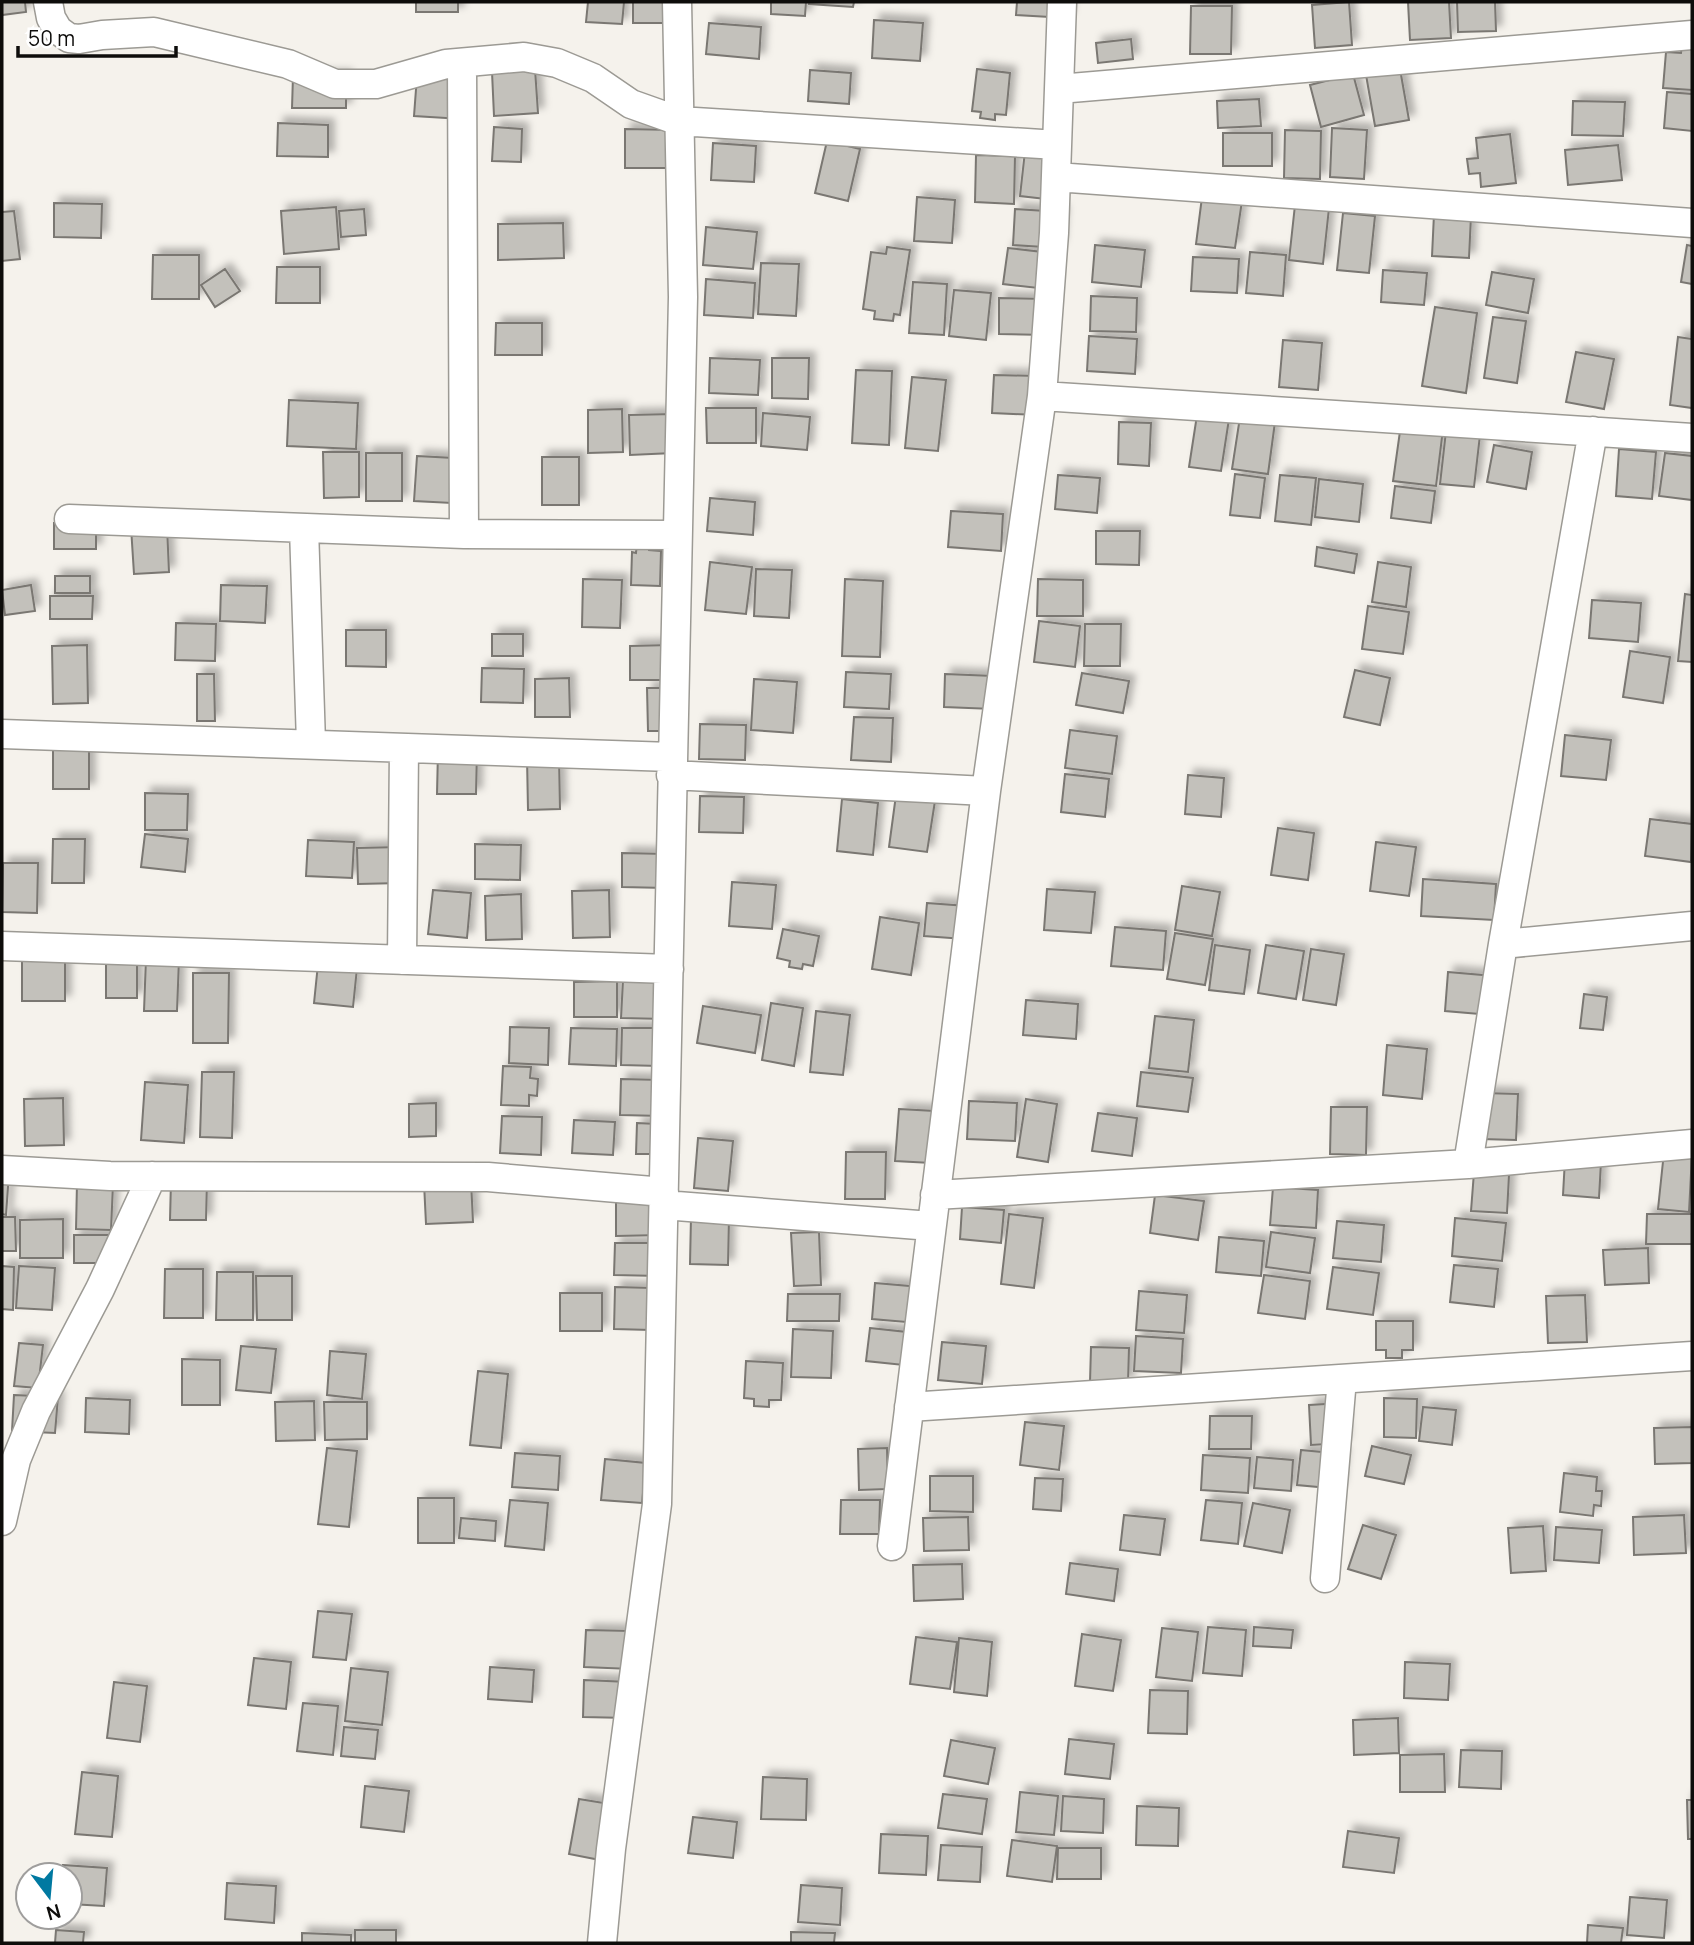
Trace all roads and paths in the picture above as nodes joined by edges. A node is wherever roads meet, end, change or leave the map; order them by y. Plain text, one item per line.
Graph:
1 (48, 2) edge
2 (677, 2) edge
3 (1062, 2) edge
4 (1692, 35) edge
5 (463, 63) junction
6 (1059, 89) junction
7 (679, 121) junction
8 (1057, 145) junction
9 (1056, 177) junction
10 (1692, 223) edge
11 (1042, 396) junction
12 (1593, 431) junction
13 (1692, 438) edge
14 (69, 519) dead end
15 (304, 528) junction
16 (464, 534) junction
17 (677, 534) junction
18 (2, 734) edge
19 (311, 743) junction
20 (404, 748) junction
21 (671, 766) junction
22 (986, 792) junction
23 (1692, 926) edge
24 (1503, 944) junction
25 (2, 946) edge
26 (402, 960) junction
27 (669, 969) junction
28 (1692, 1144) edge
29 (1468, 1164) junction
30 (2, 1170) edge
31 (152, 1176) junction
32 (935, 1195) junction
33 (664, 1198) junction
34 (931, 1226) junction
35 (1692, 1356) edge
36 (1342, 1379) junction
37 (909, 1407) junction
38 (2, 1521) edge
39 (892, 1546) dead end
40 (1325, 1578) dead end
41 (602, 1943) edge

1 - 5 street
2 - 7 street
3 - 6 street
4 - 6 street
5 - 7 street
5 - 16 street
6 - 8 street
7 - 8 street
7 - 17 street
8 - 9 street
9 - 10 street
9 - 11 street
11 - 12 street
11 - 22 street
12 - 13 street
12 - 24 street
14 - 15 street
15 - 16 street
15 - 19 street
16 - 17 street
17 - 21 street
18 - 19 street
19 - 20 street
20 - 21 street
20 - 26 street
21 - 22 street
21 - 27 street
22 - 32 street
23 - 24 street
24 - 29 street
25 - 26 street
26 - 27 street
27 - 33 street
28 - 29 street
29 - 32 street
30 - 31 street
31 - 33 street
31 - 38 street
32 - 34 street
33 - 34 street
33 - 41 street
34 - 37 street
35 - 36 street
36 - 37 street
36 - 40 street
37 - 39 street

